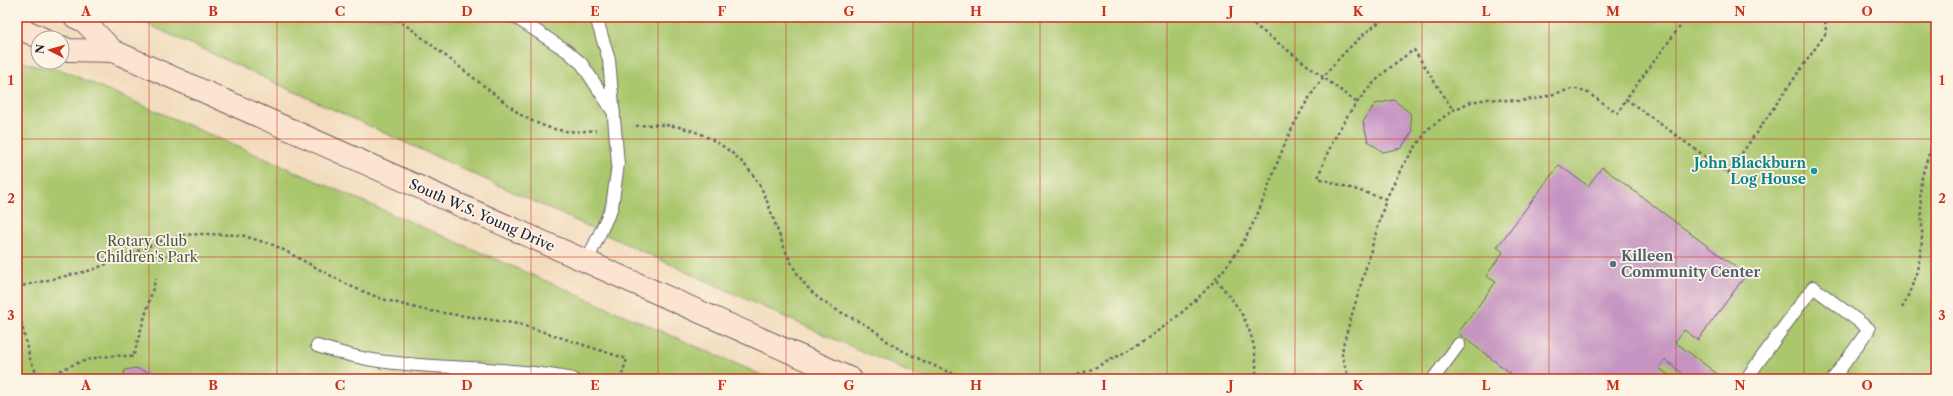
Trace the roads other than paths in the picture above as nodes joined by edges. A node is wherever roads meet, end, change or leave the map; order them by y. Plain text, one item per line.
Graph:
1 (515, 17) edge
2 (596, 17) edge
3 (79, 19) edge
4 (17, 27) edge
5 (30, 33) edge
6 (70, 49) edge
7 (113, 51) junction
8 (615, 114) junction
9 (587, 261) junction
10 (1459, 344) dead end
11 (317, 346) dead end
12 (573, 379) edge
13 (849, 379) edge
14 (1433, 379) edge
15 (1746, 379) edge
16 (1833, 379) edge

1 - 8 lane
2 - 8 lane
3 - 7 main road, South W.S. Young Drive
4 - 5 main road
6 - 7 main road, South W.S. Young Drive
7 - 9 main road, South W.S. Young Drive
8 - 9 lane
9 - 13 main road, South W.S. Young Drive
10 - 14 lane
11 - 12 lane
15 - 16 lane

